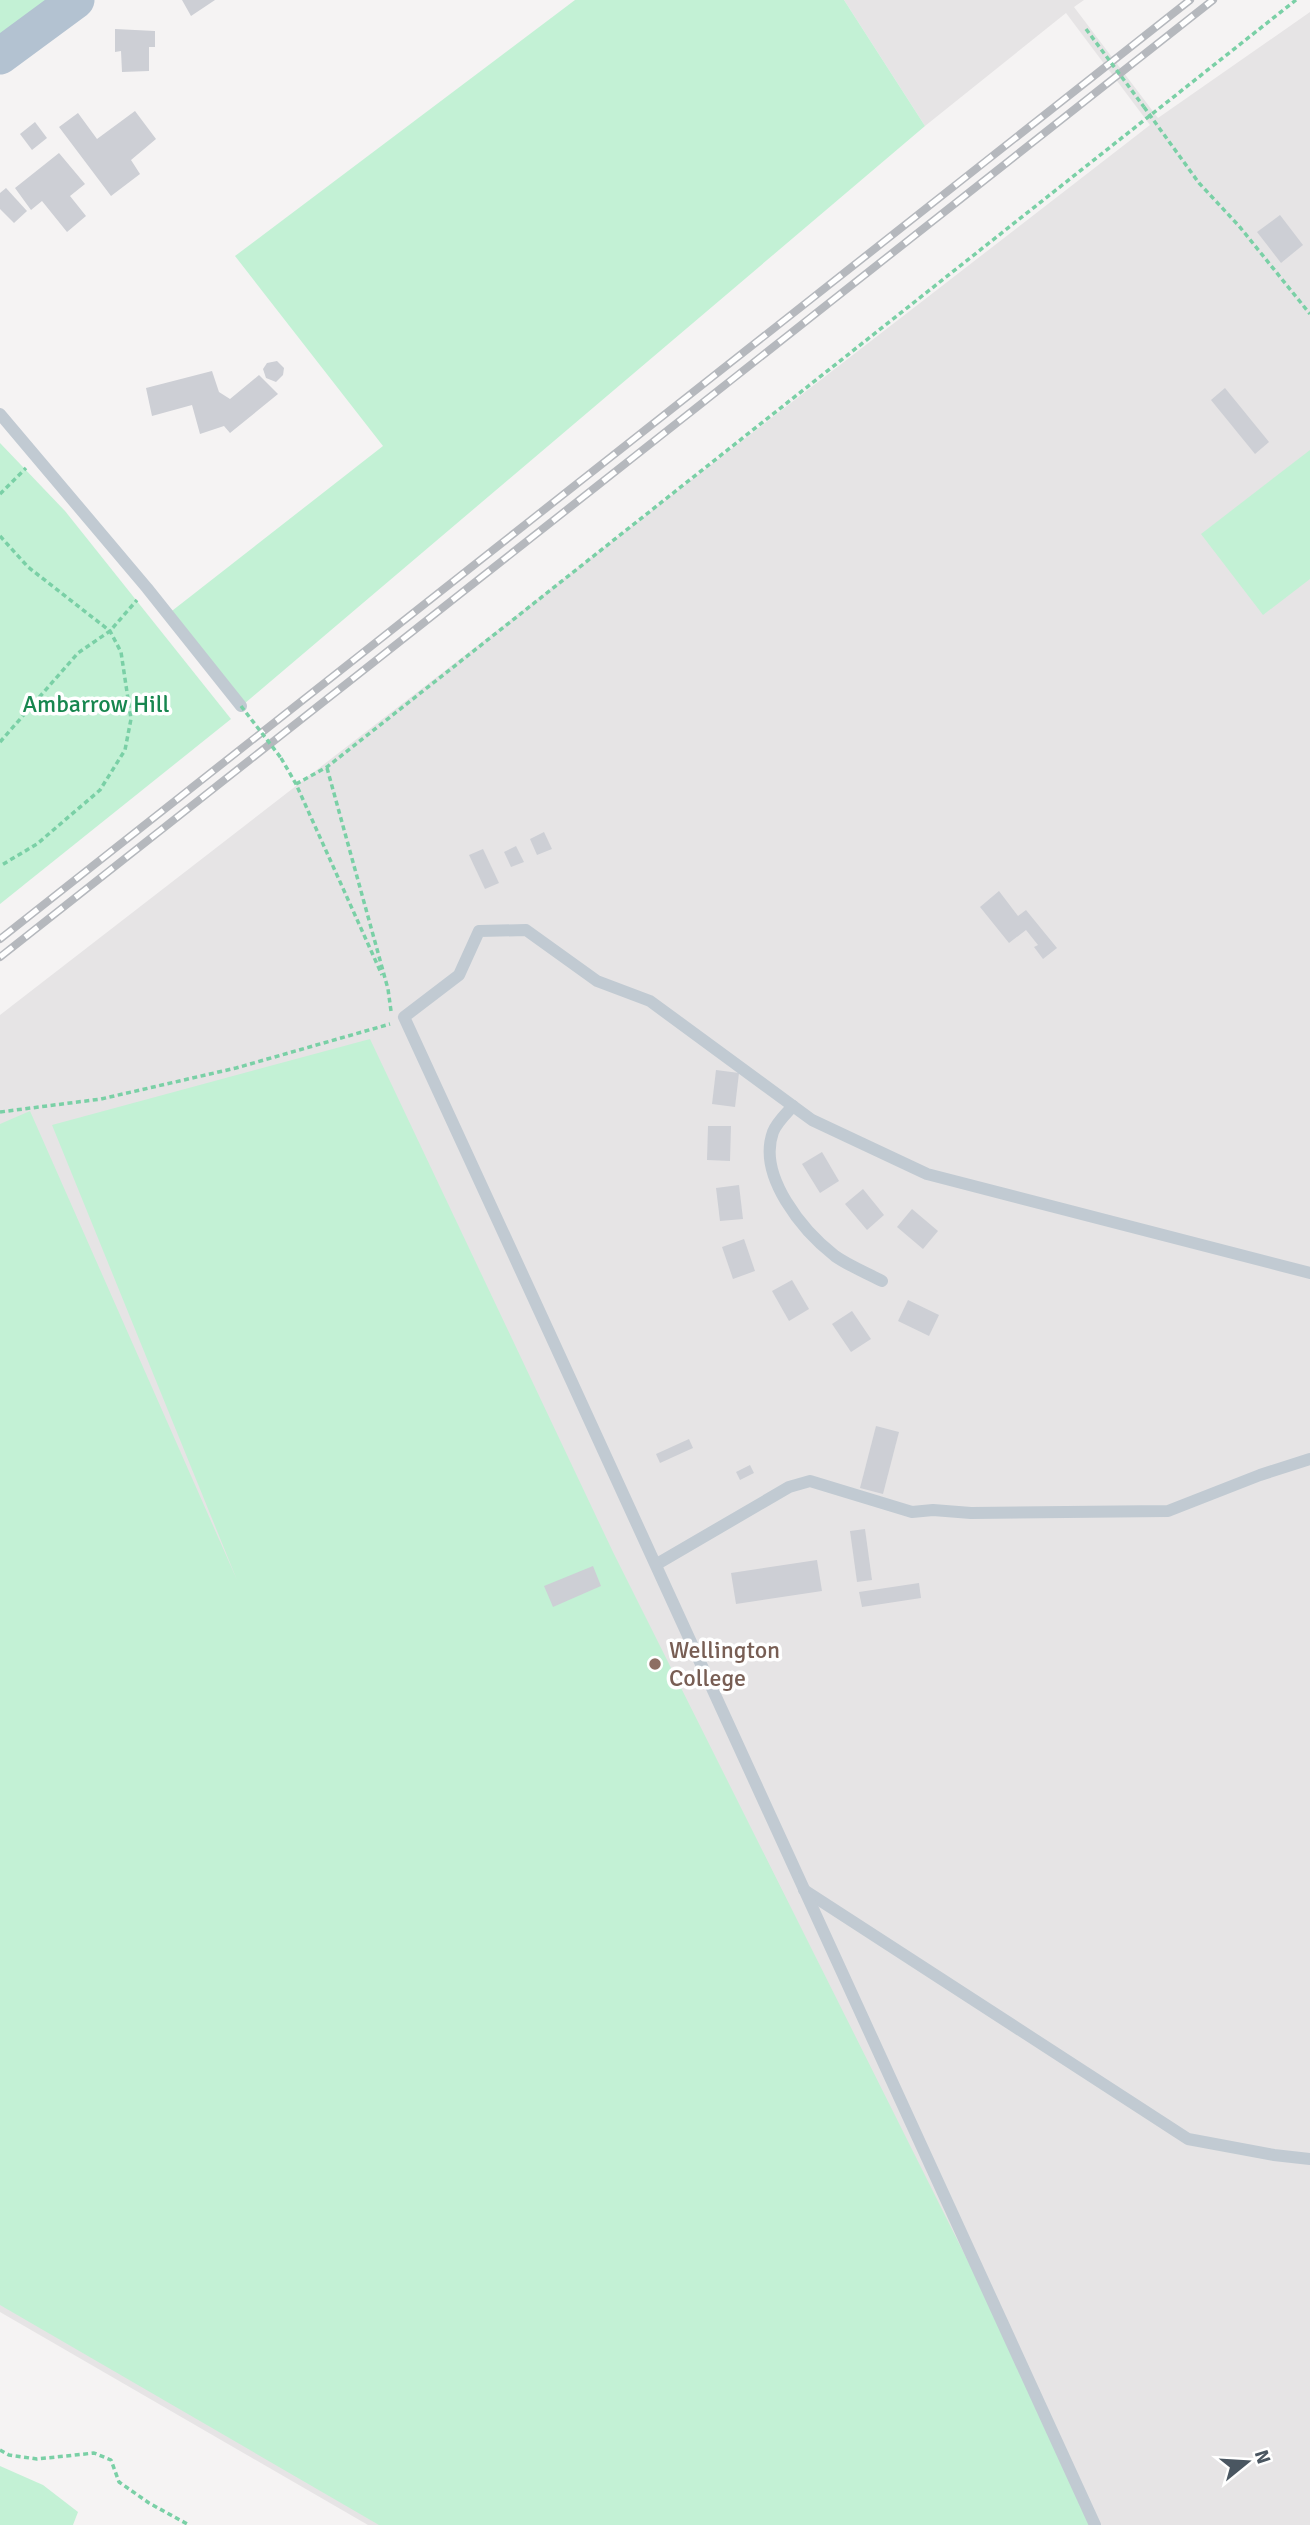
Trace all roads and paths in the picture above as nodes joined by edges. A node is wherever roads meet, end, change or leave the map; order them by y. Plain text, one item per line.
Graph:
1 (76, 0) edge
2 (1296, 0) edge
3 (1086, 29) dead end
4 (0, 56) edge
5 (1150, 116) junction
6 (1310, 314) edge
7 (0, 414) edge
8 (37, 458) junction
9 (0, 494) edge
10 (0, 536) edge
11 (147, 588) junction
12 (110, 631) junction
13 (241, 706) joint
14 (0, 742) edge
15 (327, 767) junction
16 (296, 784) junction
17 (0, 866) edge
18 (387, 989) junction
19 (391, 1012) dead end
20 (392, 1023) dead end
21 (793, 1106) junction
22 (0, 1112) edge
23 (1310, 1273) edge
24 (883, 1281) dead end
25 (1310, 1459) edge
26 (657, 1564) junction
27 (803, 1890) junction
28 (1310, 2159) edge
29 (0, 2450) edge
30 (185, 2524) edge
31 (1095, 2525) edge

1 - 4 main road
2 - 5 path
3 - 5 path, bridge
5 - 6 path
5 - 15 path
7 - 8 lane
8 - 9 path
8 - 11 lane
10 - 12 path
11 - 12 path
11 - 13 lane
12 - 14 path
12 - 17 path
13 - 16 path, bridge
15 - 16 path
15 - 18 path
16 - 18 path
18 - 19 path
20 - 22 path
21 - 23 lane
21 - 24 lane
21 - 26 lane
25 - 26 lane
26 - 27 lane
27 - 28 lane
27 - 31 lane
29 - 30 path

